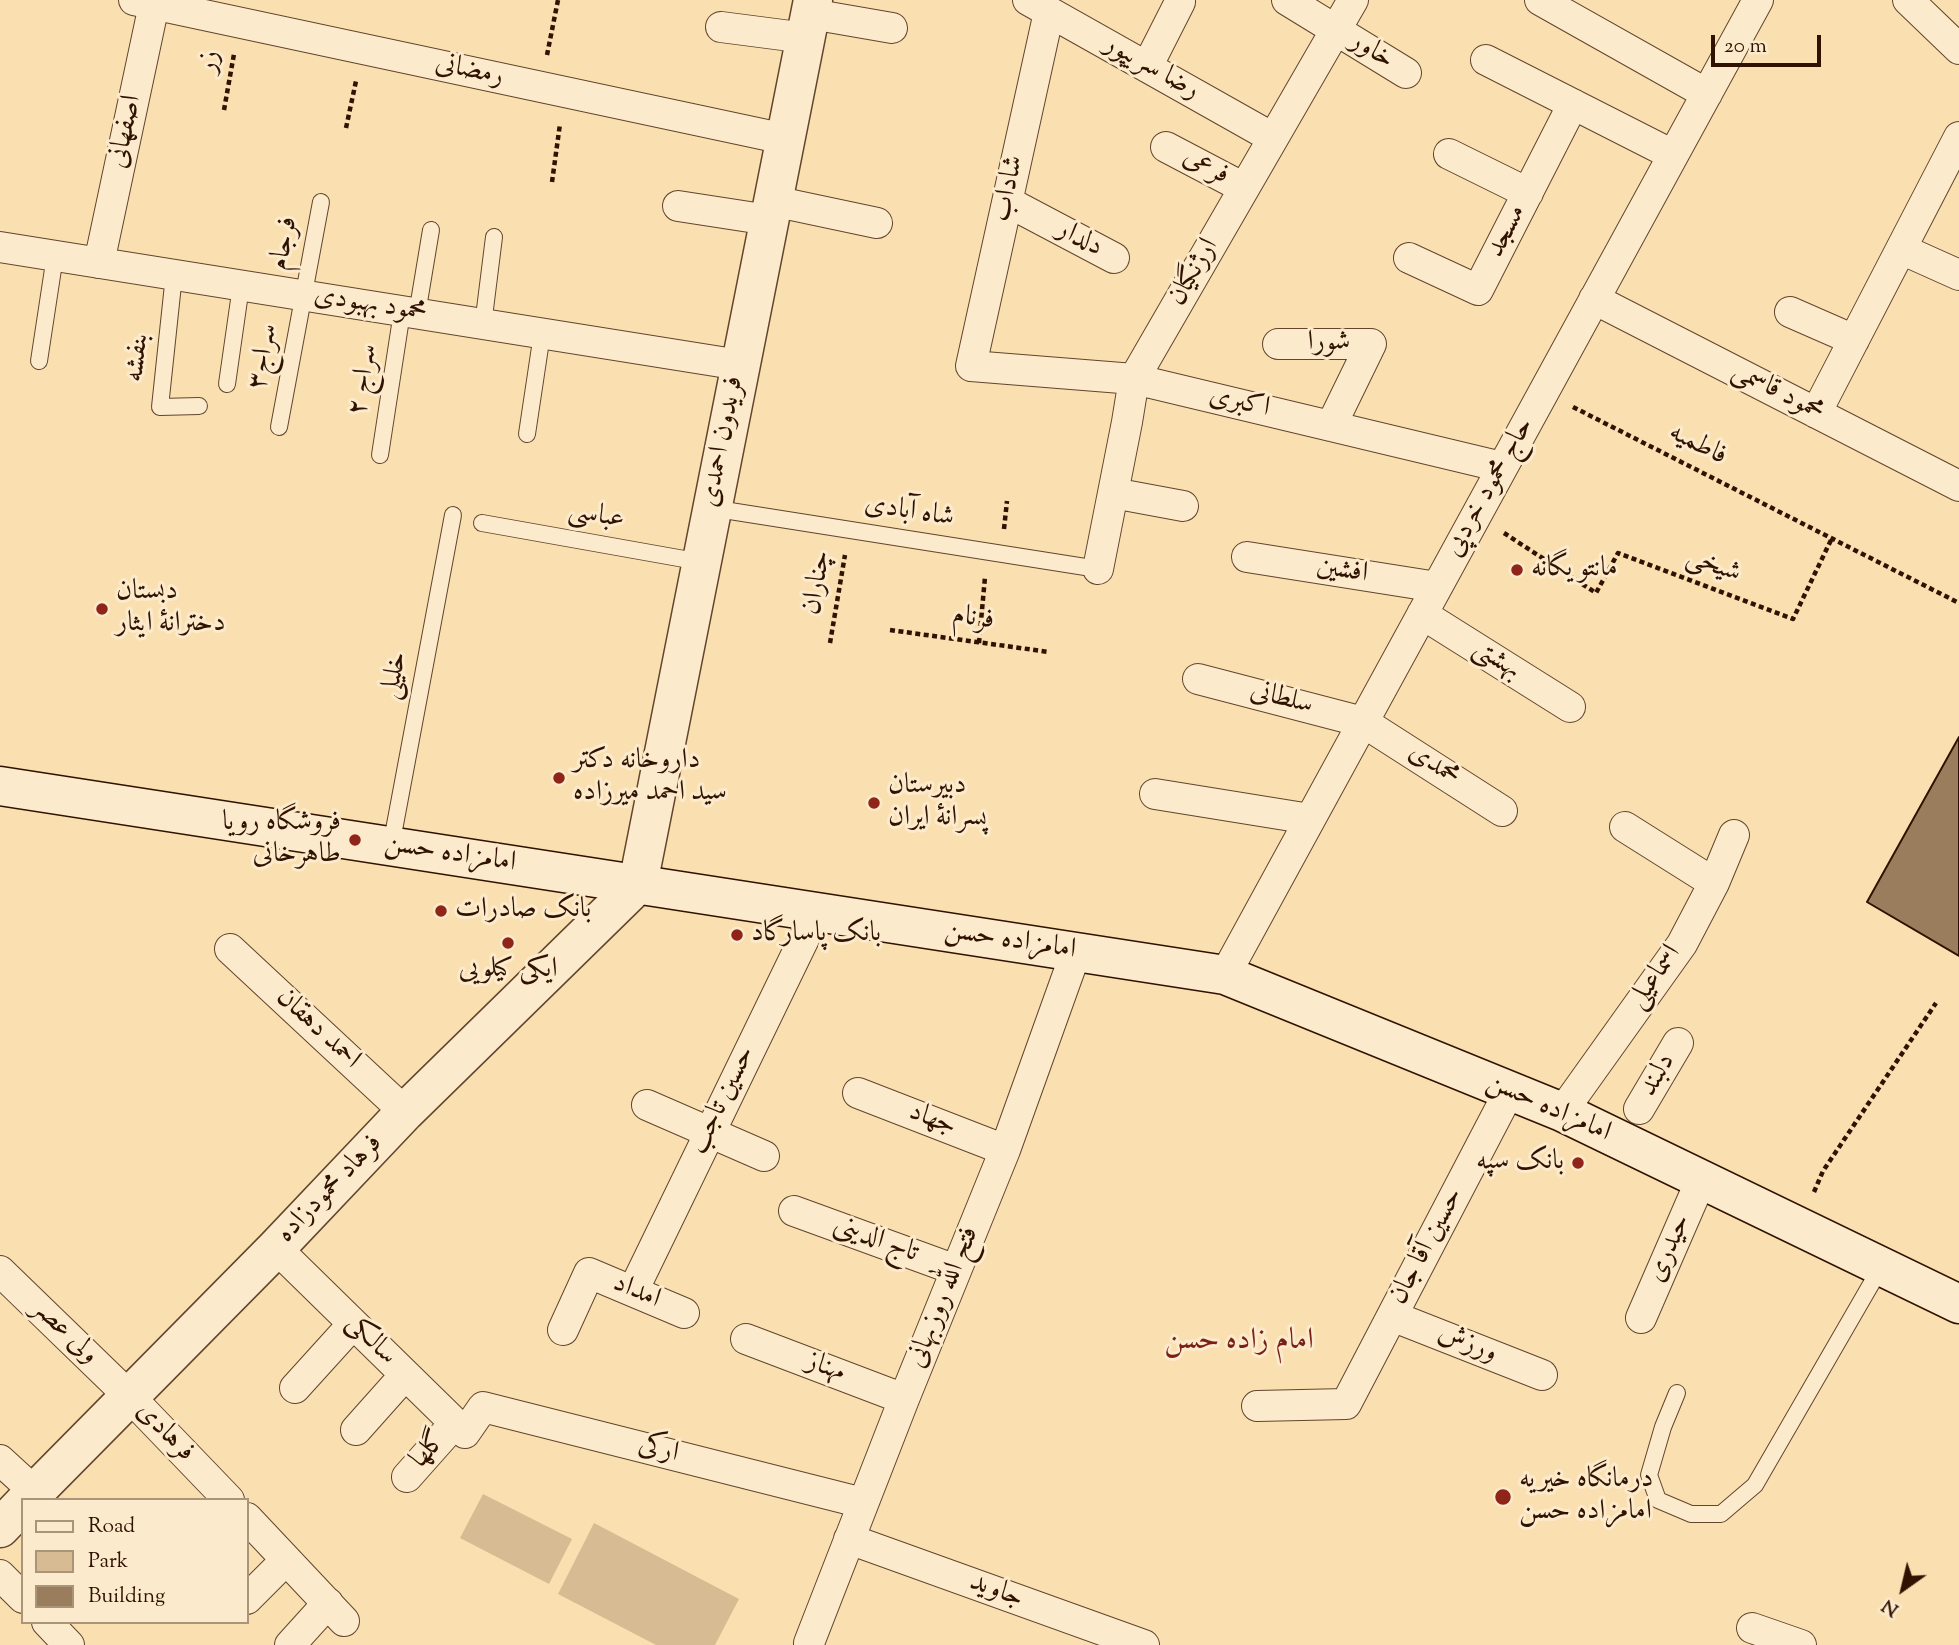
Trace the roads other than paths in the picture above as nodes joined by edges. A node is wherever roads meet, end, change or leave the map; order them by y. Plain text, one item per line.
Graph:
1 (1287, 0) edge
2 (1353, 0) edge
3 (1539, 0) edge
4 (1758, 0) edge
5 (1908, 0) edge
6 (148, 1) edge
7 (1180, 2) dead end
8 (1038, 6) edge
9 (810, 17) edge
10 (721, 27) dead end
11 (892, 28) dead end
12 (1336, 30) junction
13 (1959, 49) edge
14 (1486, 61) dead end
15 (1147, 68) junction
16 (1406, 73) dead end
17 (1707, 93) junction
18 (1573, 104) junction
19 (1959, 136) edge
20 (1273, 138) junction
21 (785, 139) junction
22 (1166, 147) dead end
23 (1449, 154) dead end
24 (1673, 155) junction
25 (1244, 188) junction
26 (1528, 193) junction
27 (321, 202) dead end
28 (1007, 202) junction
29 (678, 206) dead end
30 (771, 210) junction
31 (877, 223) dead end
32 (432, 230) dead end
33 (494, 237) dead end
34 (0, 247) edge
35 (1901, 249) junction
36 (55, 256) junction
37 (1114, 258) dead end
38 (1409, 258) dead end
39 (99, 263) junction
40 (174, 275) junction
41 (1959, 275) edge
42 (241, 286) junction
43 (302, 296) junction
44 (1594, 299) junction
45 (1790, 312) dead end
46 (409, 313) junction
47 (483, 325) junction
48 (542, 334) junction
49 (1854, 340) junction
50 (1278, 344) dead end
51 (39, 361) dead end
52 (740, 365) junction
53 (971, 366) joint
54 (1134, 379) junction
55 (227, 384) dead end
56 (200, 406) dead end
57 (1816, 413) junction
58 (1331, 426) junction
59 (279, 427) dead end
60 (527, 434) dead end
61 (380, 455) dead end
62 (1502, 467) junction
63 (1959, 486) edge
64 (1113, 493) junction
65 (1183, 506) dead end
66 (711, 508) junction
67 (453, 515) dead end
68 (482, 523) dead end
69 (1247, 557) dead end
70 (701, 562) junction
71 (1098, 569) joint
72 (1437, 587) junction
73 (1422, 614) junction
74 (1198, 679) dead end
75 (1570, 707) dead end
76 (1363, 722) junction
77 (0, 786) edge
78 (1155, 794) dead end
79 (1502, 811) dead end
80 (1310, 819) junction
81 (1625, 827) dead end
82 (1734, 835) dead end
83 (391, 846) junction
84 (1714, 883) junction
85 (638, 884) junction
86 (817, 912) junction
87 (230, 949) dead end
88 (1076, 952) junction
89 (1225, 975) junction
90 (1678, 1042) dead end
91 (1510, 1090) junction
92 (858, 1093) dead end
93 (647, 1105) dead end
94 (1640, 1109) dead end
95 (405, 1112) junction
96 (1562, 1112) junction
97 (709, 1132) junction
98 (1005, 1150) junction
99 (764, 1156) dead end
100 (1701, 1180) junction
101 (794, 1211) dead end
102 (276, 1248) junction
103 (1881, 1266) junction
104 (0, 1270) edge
105 (956, 1270) junction
106 (633, 1291) junction
107 (1959, 1304) edge
108 (684, 1313) dead end
109 (1392, 1316) junction
110 (1641, 1318) dead end
111 (353, 1324) junction
112 (563, 1330) dead end
113 (746, 1339) dead end
114 (405, 1375) junction
115 (1542, 1375) dead end
116 (295, 1388) dead end
117 (1677, 1393) dead end
118 (128, 1396) junction
119 (904, 1399) junction
120 (1257, 1406) dead end
121 (459, 1429) junction
122 (356, 1430) dead end
123 (0, 1461) edge
124 (407, 1477) dead end
125 (27, 1498) edge
126 (29, 1498) edge
127 (227, 1498) edge
128 (863, 1503) junction
129 (21, 1506) edge
130 (248, 1519) edge
131 (0, 1528) edge
132 (849, 1539) junction
133 (286, 1560) junction
134 (0, 1575) edge
135 (21, 1596) edge
136 (248, 1598) edge
137 (49, 1624) edge
138 (1752, 1628) dead end
139 (809, 1643) dead end
140 (69, 1645) edge
141 (290, 1645) edge
142 (1144, 1645) edge
143 (1801, 1645) edge

1 - 12 street, خاور
2 - 12 street, ارژنگیان
3 - 17 street
4 - 17 street, حاج محمود خردپی
5 - 13 street
6 - 21 street, رمضانی
6 - 39 street, اصفهانی
7 - 15 street
8 - 15 street, رضا سریپور
8 - 28 street, شاداب
9 - 10 street
9 - 11 street
9 - 21 main road, فریدون احمدی
12 - 16 street, خاور
12 - 20 street, ارژنگیان
14 - 18 street
15 - 20 street, رضا سریپور
17 - 24 street, حاج محمود خردپی
18 - 24 street
18 - 26 street, مسجد
19 - 35 street
20 - 25 street, ارژنگیان
21 - 30 main road, فریدون احمدی
22 - 25 street, فرعی
23 - 26 street
24 - 44 street, حاج محمود خردپی
25 - 54 street, ارژنگیان
26 - 38 street, مسجد
27 - 43 lane, فرجام
28 - 37 street, دلدار
28 - 53 street, شاداب
29 - 30 street
30 - 31 street
30 - 52 main road, فریدون احمدی
32 - 46 lane, سراج ۲
33 - 47 lane
34 - 36 street, محمود بهبودی
35 - 41 street
35 - 49 street
36 - 39 street, محمود بهبودی
36 - 51 lane
39 - 40 street, محمود بهبودی
40 - 42 street, محمود بهبودی
40 - 56 lane, بنفشه
42 - 43 street, محمود بهبودی
42 - 55 lane
43 - 46 street, محمود بهبودی
43 - 59 lane, سراج۳
44 - 57 street, محمود قاسمی
44 - 62 street, حاج محمود خردپی
45 - 49 street
46 - 47 street, محمود بهبودی
46 - 61 lane, سراج ۲
47 - 48 street, محمود بهبودی
48 - 52 street, محمود بهبودی
48 - 60 lane
49 - 57 street
50 - 58 street, شورا
52 - 66 main road, فریدون احمدی
53 - 54 street, اکبری
54 - 58 street, اکبری
54 - 64 street, ارژنگیان
57 - 63 street, محمود قاسمی
58 - 62 street, اکبری
62 - 72 street, حاج محمود خردپی
64 - 65 street
64 - 71 street, ارژنگیان
66 - 70 main road, فریدون احمدی
66 - 71 lane, شاه آبادی
67 - 83 lane, خلیلی
68 - 70 lane, عباسی
69 - 72 street, افشین
70 - 85 main road, فریدون احمدی
72 - 73 street, حاج محمود خردپی
73 - 75 street, بهشتی
73 - 76 street, حاج محمود خردپی
74 - 76 street, سلطانی
76 - 79 street, محمدی
76 - 80 street, حاج محمود خردپی
77 - 83 main road, امامزاده حسن
78 - 80 street
80 - 89 street, حاج محمود خردپی
81 - 84 street
82 - 84 street, اسماعیلی
83 - 85 main road, امامزاده حسن
84 - 96 street, اسماعیلی
85 - 86 main road, امامزاده حسن
85 - 95 main road, فرهاد محمودزاده
86 - 88 main road, امامزاده حسن
86 - 97 street, حسین تاجب
87 - 95 street, احمد دهقان
88 - 89 main road, امامزاده حسن
88 - 98 street, فتح الله روزبهانی
89 - 91 main road, امامزاده حسن
90 - 94 street, دلبند
91 - 96 main road, امامزاده حسن
91 - 109 street, حسین آقا جان
92 - 98 street, جهاد
93 - 97 street
95 - 102 main road, فرهاد محمودزاده
96 - 100 main road, امامزاده حسن
97 - 99 street
97 - 106 street, حسین تاجب
98 - 105 street, فتح الله روزبهانی
100 - 103 main road, امامزاده حسن
100 - 110 street, حیدری
101 - 105 street, تاج الدینی
102 - 111 street, سالکی
102 - 118 main road, فرهاد محمودزاده
103 - 107 main road, امامزاده حسن
103 - 117 lane
104 - 118 street, ولی عصر
105 - 119 street, فتح الله روزبهانی
106 - 108 street, امداد
106 - 112 street, امداد
109 - 115 street, ورزش
109 - 120 street, حسین آقا جان
111 - 114 street, سالکی
111 - 116 street
113 - 119 street, مهناز
114 - 121 street, سالکی
114 - 122 street
118 - 126 main road, فرهاد محمودزاده
118 - 127 street, فرهادی
119 - 128 street, فتح الله روزبهانی
121 - 124 street, گلها
121 - 128 street, ارکی
123 - 125 street
128 - 132 street, فتح الله روزبهانی
129 - 131 main road, فرهاد محمودزاده
130 - 133 street
132 - 139 street, فتح الله روزبهانی
132 - 142 street, جاوید
133 - 136 street
133 - 141 street
134 - 135 street
137 - 140 street
138 - 143 street

